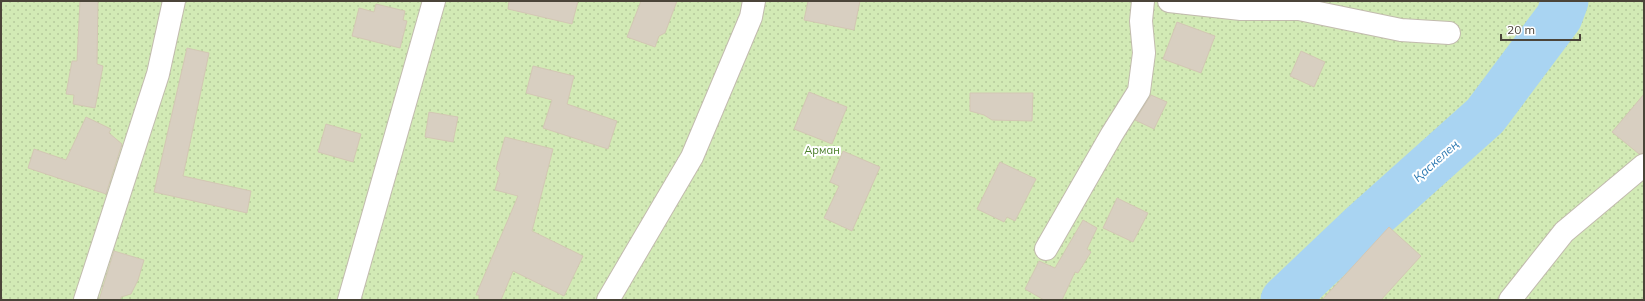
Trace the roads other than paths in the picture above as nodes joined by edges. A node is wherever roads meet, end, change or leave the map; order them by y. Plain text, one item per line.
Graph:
1 (174, 1) edge
2 (434, 1) edge
3 (754, 1) edge
4 (1143, 1) edge
5 (1170, 1) edge
6 (1449, 33) dead end
7 (1644, 165) edge
8 (1046, 249) dead end
9 (84, 300) edge
10 (350, 300) edge
11 (608, 300) edge
12 (1510, 300) edge

1 - 9 street
2 - 10 street
3 - 11 street
4 - 8 street
5 - 6 street
7 - 12 street

